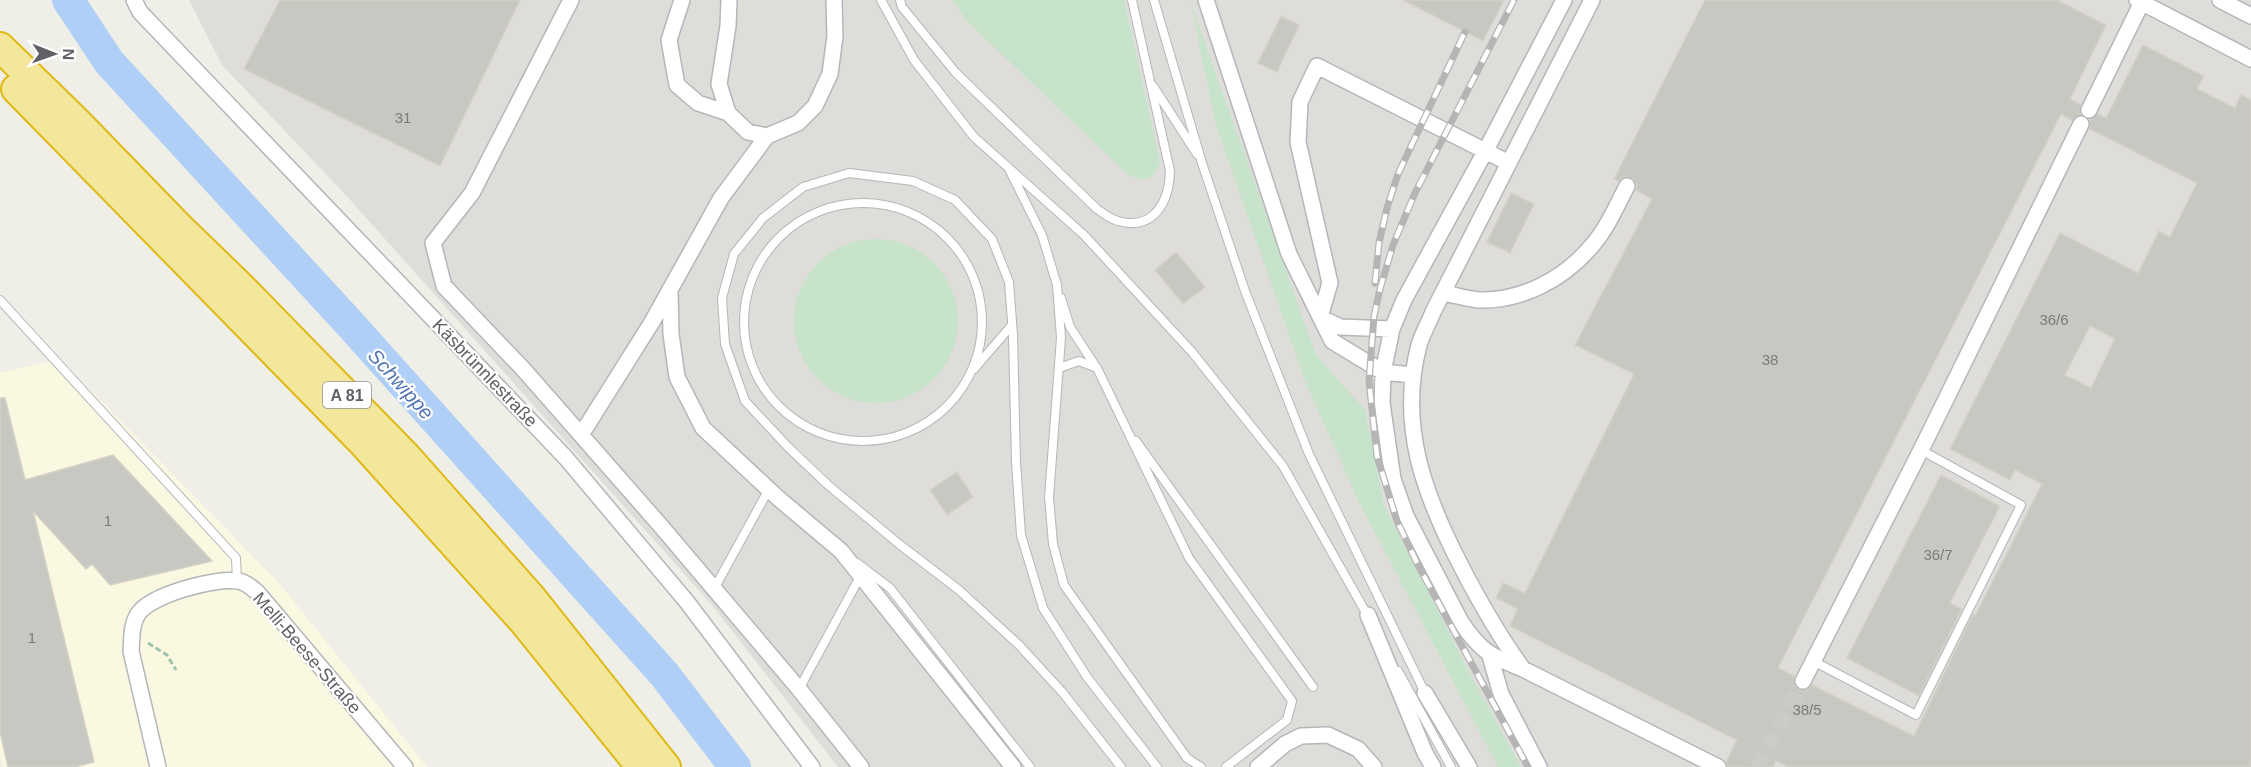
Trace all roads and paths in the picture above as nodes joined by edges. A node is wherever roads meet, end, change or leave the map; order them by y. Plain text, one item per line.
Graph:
1 (134, 0) edge
2 (571, 0) edge
3 (682, 0) edge
4 (729, 0) edge
5 (739, 0) edge
6 (834, 0) edge
7 (881, 0) edge
8 (900, 0) edge
9 (1132, 0) edge
10 (1154, 0) edge
11 (1206, 0) edge
12 (1564, 0) edge
13 (1592, 0) edge
14 (2220, 0) edge
15 (2139, 1) edge
16 (2251, 16) edge
17 (728, 26) junction
18 (0, 47) edge
19 (2251, 59) edge
20 (0, 72) edge
21 (1150, 81) junction
22 (2089, 110) dead end
23 (728, 113) junction
24 (2082, 124) dead end
25 (767, 136) junction
26 (1486, 150) junction
27 (1202, 163) junction
28 (1509, 163) junction
29 (1008, 168) junction
30 (1627, 186) dead end
31 (1057, 285) junction
32 (670, 289) junction
33 (1443, 293) junction
34 (0, 300) edge
35 (1320, 317) junction
36 (1012, 325) junction
37 (1392, 328) junction
38 (1059, 368) junction
39 (1097, 368) junction
40 (973, 370) junction
41 (1383, 372) junction
42 (1413, 375) junction
43 (1119, 417) junction
44 (581, 435) junction
45 (1921, 450) junction
46 (769, 489) junction
47 (841, 551) junction
48 (861, 575) junction
49 (237, 581) junction
50 (714, 589) junction
51 (1368, 615) junction
52 (132, 632) junction
53 (1490, 656) junction
54 (1813, 661) junction
55 (176, 669) dead end
56 (1523, 669) junction
57 (1803, 681) tunnel mouth
58 (1313, 687) dead end
59 (800, 689) junction
60 (1425, 693) joint
61 (158, 767) edge
62 (405, 767) edge
63 (641, 767) edge
64 (666, 767) edge
65 (812, 767) edge
66 (861, 767) edge
67 (1013, 767) edge
68 (1030, 767) edge
69 (1121, 767) edge
70 (1157, 767) edge
71 (1201, 767) edge
72 (1226, 767) edge
73 (1258, 767) edge
74 (1374, 767) edge
75 (1433, 767) edge
76 (1451, 767) edge
77 (1467, 767) edge
78 (1539, 767) edge
79 (1718, 767) edge

1 - 65 street, Käsbrünnlestraße
2 - 44 street
3 - 23 street
4 - 17 street
5 - 17 street
6 - 25 street
7 - 29 lane
8 - 21 lane
9 - 21 lane
10 - 27 lane
11 - 35 street
12 - 26 street
13 - 28 street
14 - 16 street
15 - 19 street
15 - 22 street
17 - 23 street
18 - 64 highway, A 81
20 - 63 highway, A 81
21 - 27 lane
23 - 25 street
24 - 45 street
25 - 32 street
26 - 28 street
26 - 35 street
26 - 37 street
27 - 60 lane
28 - 33 street
29 - 31 lane
29 - 51 lane
30 - 33 street
31 - 38 lane
31 - 39 lane
32 - 44 street
32 - 46 street
33 - 42 street
34 - 49 lane
35 - 37 street
35 - 41 street
36 - 40 lane
36 - 69 lane
36 - 70 lane
37 - 41 street
38 - 39 lane
38 - 71 lane
39 - 43 lane
40 - 40 lane
41 - 42 street
41 - 53 street
42 - 56 street
43 - 58 lane
43 - 72 lane
44 - 50 street
45 - 54 street
45 - 54 lane
46 - 47 street
46 - 50 lane
47 - 48 street
47 - 68 lane
48 - 59 lane
48 - 67 street
49 - 52 street, Melli-Beese-Straße
49 - 62 street, Melli-Beese-Straße
50 - 59 street
51 - 75 street
51 - 76 lane
52 - 55 path
52 - 61 street
53 - 56 street
53 - 78 street
54 - 57 street
56 - 79 street
59 - 66 street
60 - 77 street
73 - 74 street

